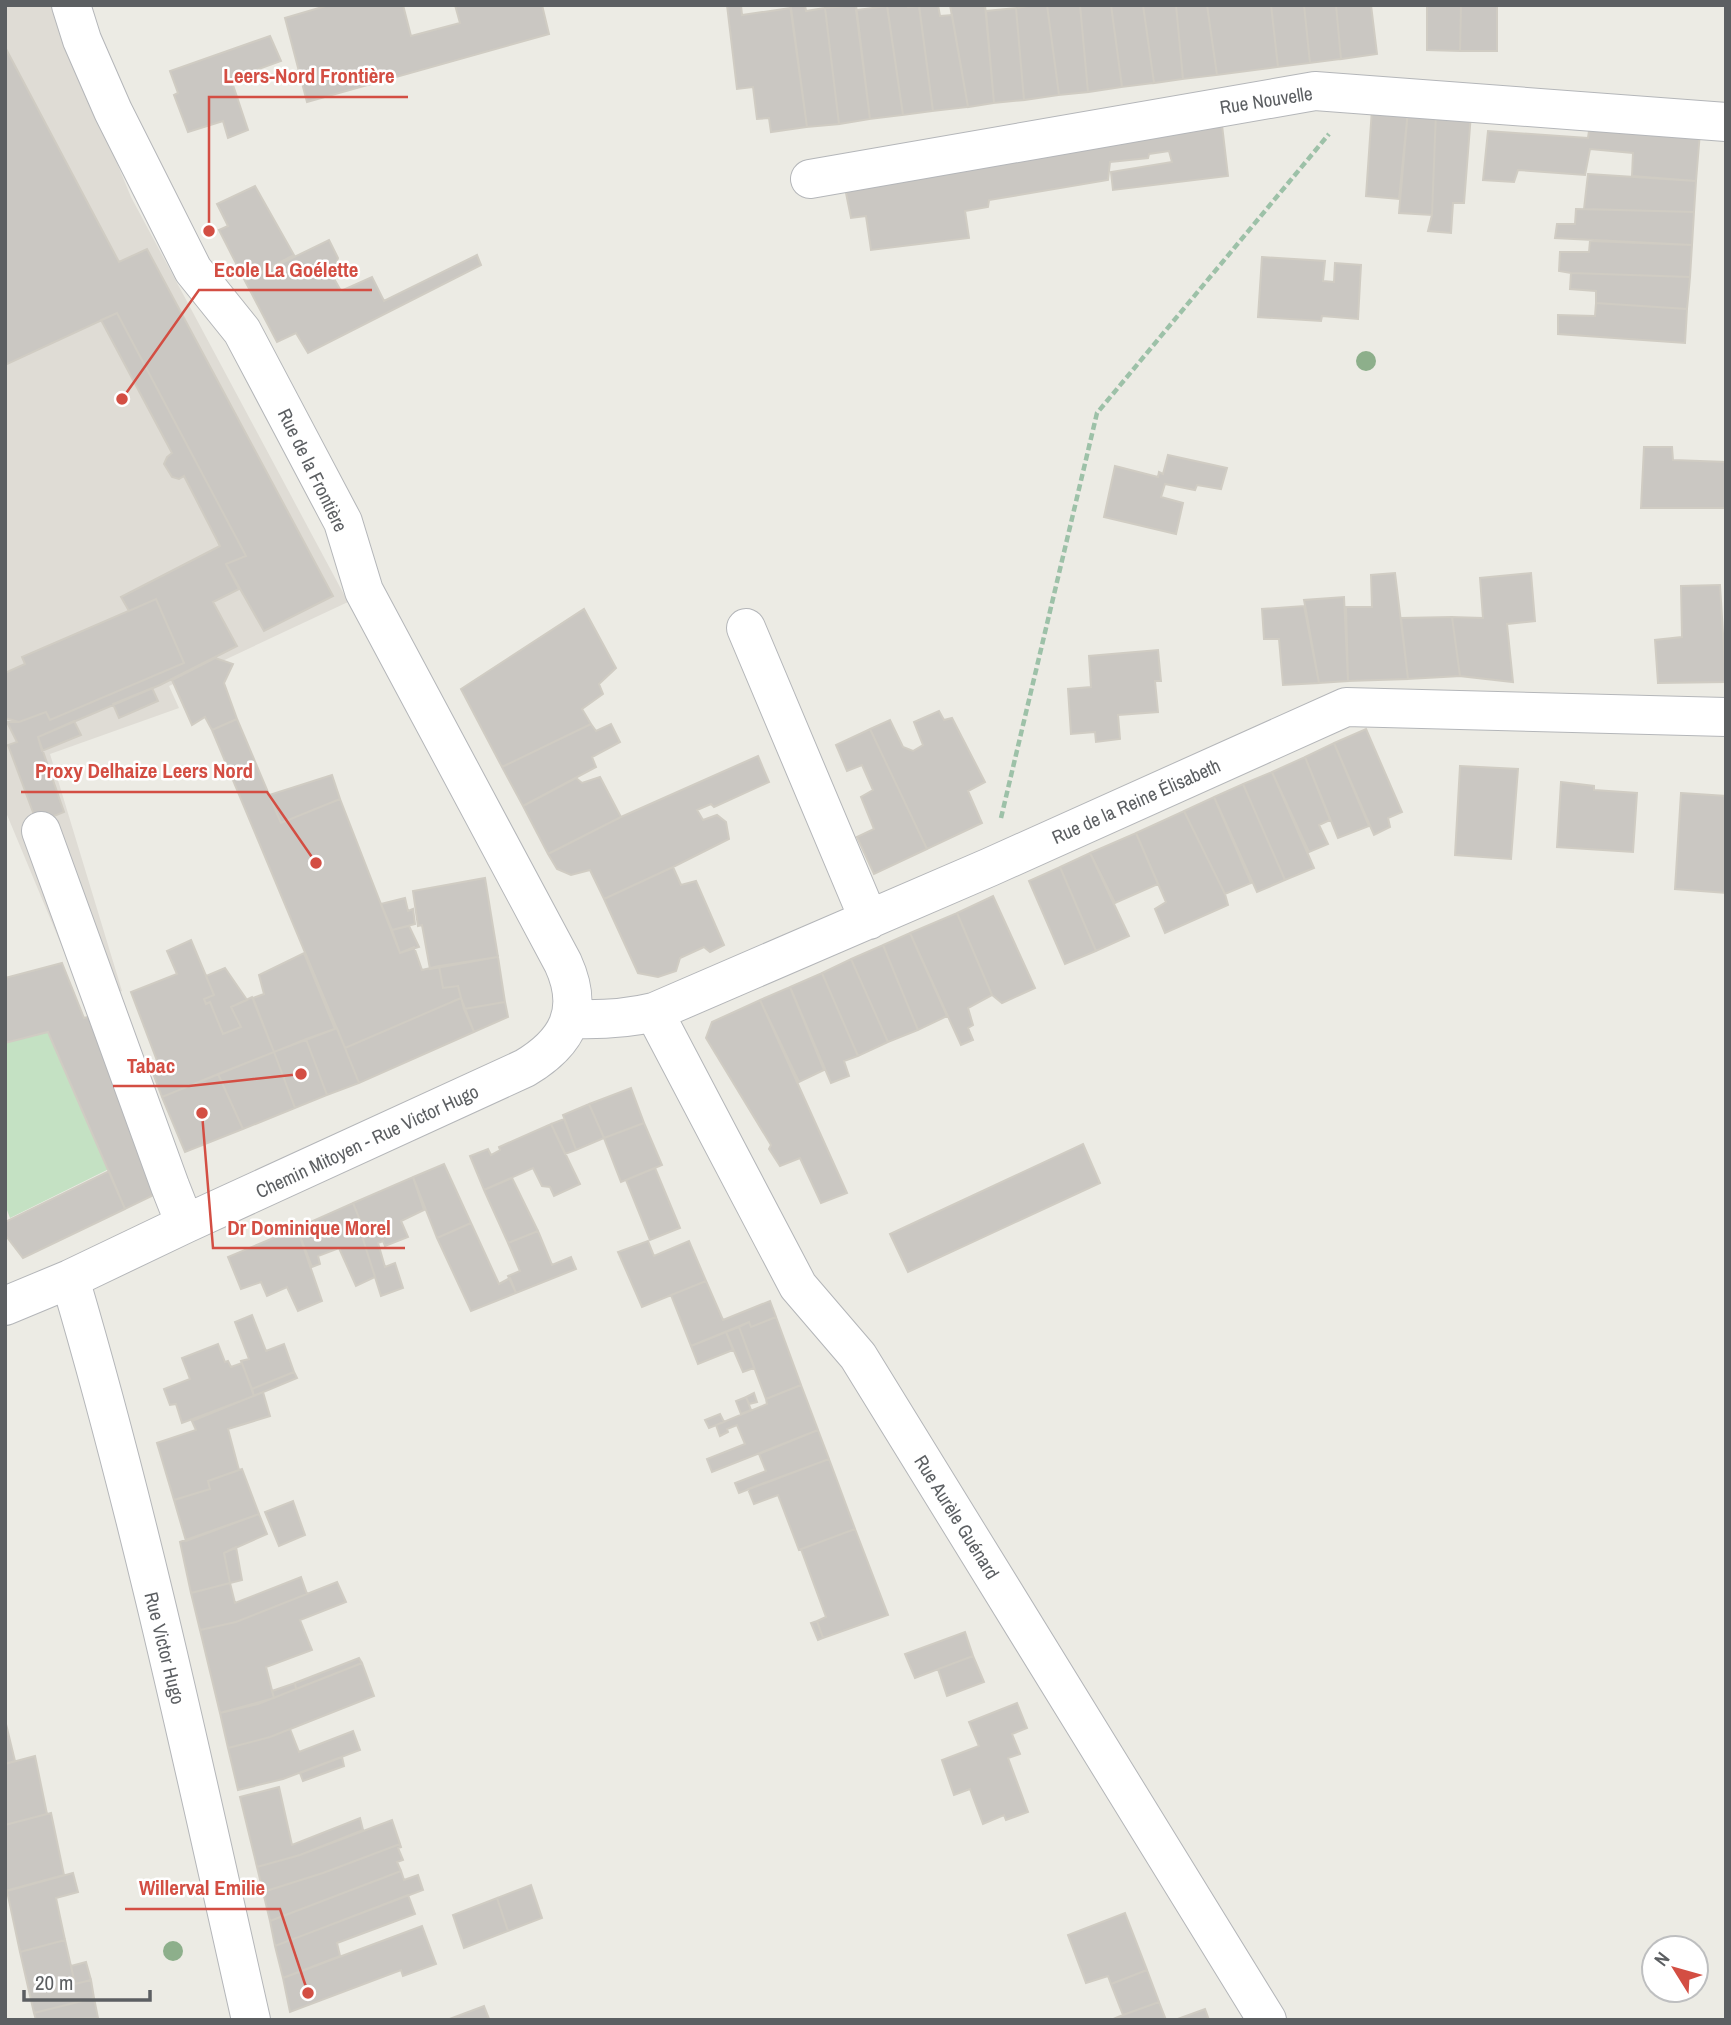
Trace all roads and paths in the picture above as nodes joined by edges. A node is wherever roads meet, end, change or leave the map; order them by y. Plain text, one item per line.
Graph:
1 (71, 5) edge
2 (1362, 95) junction
3 (1726, 122) edge
4 (810, 178) dead end
5 (746, 628) dead end
6 (1726, 717) edge
7 (41, 831) dead end
8 (990, 867) junction
9 (869, 920) junction
10 (654, 1012) junction
11 (571, 1019) junction
12 (185, 1224) junction
13 (70, 1279) junction
14 (5, 1306) edge
15 (251, 2020) edge
16 (1267, 2020) edge

1 - 11 street, Rue de la Frontière
2 - 3 street, Rue Nouvelle
2 - 4 street, Rue Nouvelle
2 - 8 path
5 - 9 street
6 - 8 street, Rue de la Reine Élisabeth
7 - 12 street
8 - 9 street, Rue de la Reine Élisabeth
9 - 10 street, Rue de la Reine Élisabeth
10 - 11 street, Rue de la Reine Élisabeth
10 - 16 street, Rue Aurèle Guénard
11 - 12 street, Chemin Mitoyen - Rue Victor Hugo
12 - 13 street, Chemin Mitoyen - Rue Victor Hugo
13 - 14 street, Chemin Mitoyen - Rue Victor Hugo
13 - 15 street, Rue Victor Hugo

